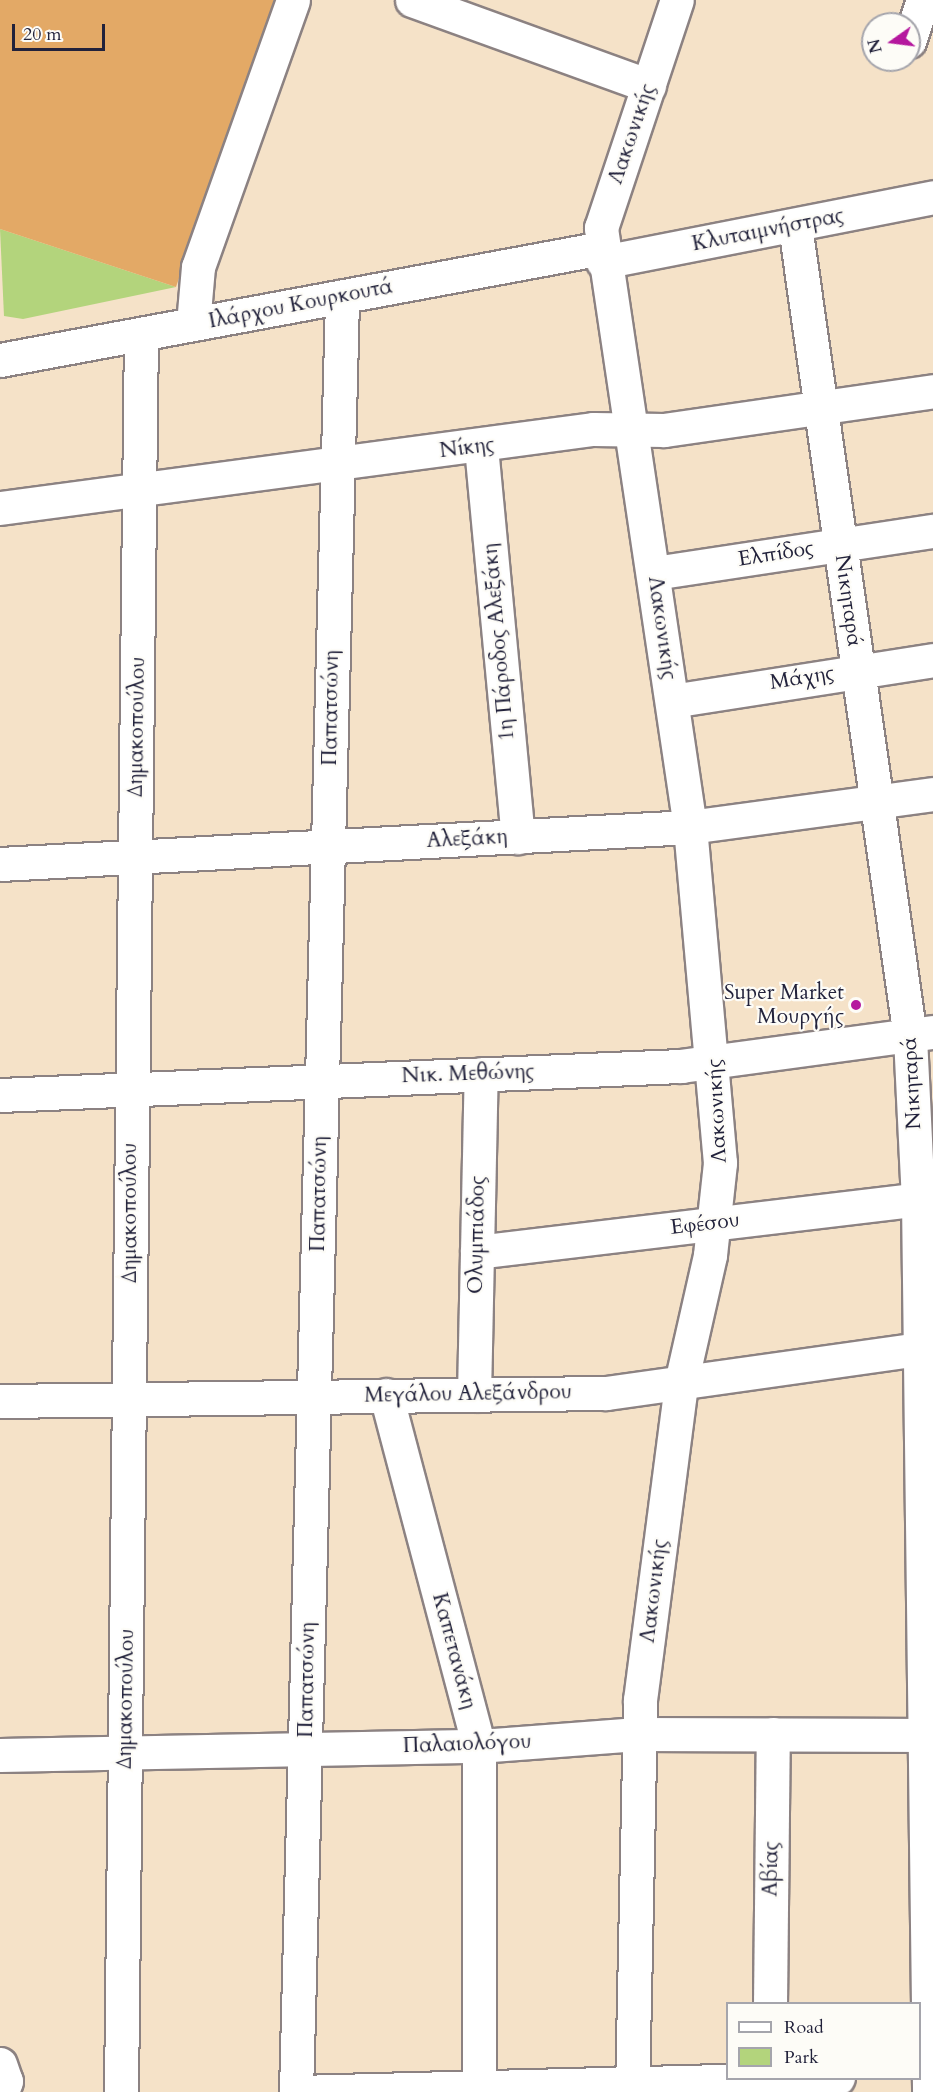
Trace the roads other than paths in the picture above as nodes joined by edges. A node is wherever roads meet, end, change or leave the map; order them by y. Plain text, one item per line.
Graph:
1 (293, 0) edge
2 (412, 0) edge
3 (677, 0) edge
4 (649, 86) junction
5 (933, 197) edge
6 (795, 226) junction
7 (603, 255) junction
8 (342, 297) junction
9 (193, 324) junction
10 (141, 334) junction
11 (0, 360) edge
12 (933, 391) edge
13 (821, 407) junction
14 (629, 429) junction
15 (481, 447) junction
16 (338, 464) junction
17 (140, 490) junction
18 (0, 508) edge
19 (933, 531) edge
20 (840, 545) junction
21 (654, 573) junction
22 (933, 660) edge
23 (858, 670) junction
24 (672, 701) junction
25 (933, 794) edge
26 (877, 803) junction
27 (690, 827) junction
28 (518, 837) junction
29 (328, 847) junction
30 (136, 857) junction
31 (0, 864) edge
32 (922, 1034) edge
33 (715, 1063) junction
34 (481, 1074) junction
35 (322, 1080) junction
36 (131, 1089) junction
37 (0, 1095) edge
38 (925, 1198) edge
39 (715, 1223) junction
40 (477, 1252) junction
41 (926, 1348) edge
42 (681, 1383) junction
43 (314, 1395) junction
44 (387, 1395) junction
45 (474, 1395) junction
46 (129, 1398) junction
47 (0, 1401) edge
48 (638, 1734) junction
49 (773, 1734) junction
50 (929, 1735) edge
51 (479, 1746) junction
52 (305, 1749) junction
53 (125, 1752) junction
54 (0, 1755) edge
55 (770, 2002) edge
56 (0, 2064) edge
57 (821, 2080) edge
58 (928, 2081) edge
59 (769, 2083) edge
60 (632, 2088) edge
61 (479, 2090) edge
62 (2, 2092) edge
63 (121, 2092) edge
64 (297, 2092) edge

1 - 9 street
2 - 4 street
3 - 4 street, Λακωνικής
4 - 7 street, Λακωνικής
5 - 6 street, Κλυταιμνήστρας
6 - 7 street, Κλυταιμνήστρας
6 - 13 street, Νικηταρά
7 - 8 street, Ιλάρχου Κουρκουτά
7 - 14 street, Λακωνικής
8 - 9 street, Ιλάρχου Κουρκουτά
8 - 16 street, Παπατσώνη
9 - 10 street, Ιλάρχου Κουρκουτά
10 - 11 street, Ιλάρχου Κουρκουτά
10 - 17 street, Δημακοπούλου
12 - 13 street, Νίκης
13 - 14 street, Νίκης
13 - 20 street, Νικηταρά
14 - 15 street, Νίκης
14 - 21 street, Λακωνικής
15 - 16 street, Νίκης
15 - 28 street, 1η Πάροδος Αλεξάκη
16 - 17 street, Νίκης
16 - 29 street, Παπατσώνη
17 - 18 street, Νίκης
17 - 30 street, Δημακοπούλου
19 - 20 street, Ελπίδος
20 - 21 street, Ελπίδος
20 - 23 street, Νικηταρά
21 - 24 street, Λακωνικής
22 - 23 street, Μάχης
23 - 24 street, Μάχης
23 - 26 street, Νικηταρά
24 - 27 street, Λακωνικής
25 - 26 street, Αλεξάκη
26 - 27 street, Αλεξάκη
26 - 32 street, Νικηταρά
27 - 28 street, Αλεξάκη
27 - 33 street, Λακωνικής
28 - 29 street, Αλεξάκη
29 - 30 street, Αλεξάκη
29 - 35 street, Παπατσώνη
30 - 31 street, Αλεξάκη
30 - 36 street, Δημακοπούλου
32 - 33 street, Νικ. Μεθώνης
32 - 38 street, Νικηταρά
33 - 34 street, Νικ. Μεθώνης
33 - 39 street, Λακωνικής
34 - 35 street, Νικ. Μεθώνης
34 - 40 street, Ολυμπιάδος
35 - 36 street, Νικ. Μεθώνης
35 - 43 street, Παπατσώνη
36 - 37 street, Νικ. Μεθώνης
36 - 46 street, Δημακοπούλου
38 - 39 street, Εφέσου
38 - 41 street, Νικηταρά
39 - 40 street, Εφέσου
39 - 42 street, Λακωνικής
40 - 45 street, Ολυμπιάδος
41 - 42 street, Μεγάλου Αλεξάνδρου
41 - 50 street, Νικηταρά
42 - 45 street, Μεγάλου Αλεξάνδρου
42 - 48 street, Λακωνικής
43 - 44 street, Μεγάλου Αλεξάνδρου
43 - 46 street, Μεγάλου Αλεξάνδρου
43 - 52 street, Παπατσώνη
44 - 45 street, Μεγάλου Αλεξάνδρου
44 - 51 street, Καπετανάκη
46 - 47 street, Μεγάλου Αλεξάνδρου
46 - 53 street, Δημακοπούλου
48 - 49 street, Παλαιολόγου
48 - 51 street, Παλαιολόγου
48 - 60 street, Λακωνικής
49 - 50 street, Παλαιολόγου
49 - 55 street, Αβίας
50 - 58 street, Νικηταρά
51 - 52 street, Παλαιολόγου
51 - 61 street, Καπετανάκη
52 - 53 street, Παλαιολόγου
52 - 64 street, Παπατσώνη
53 - 54 street, Παλαιολόγου
53 - 63 street, Δημακοπούλου
56 - 62 street
57 - 59 street
59 - 60 street
60 - 61 street
61 - 64 street

